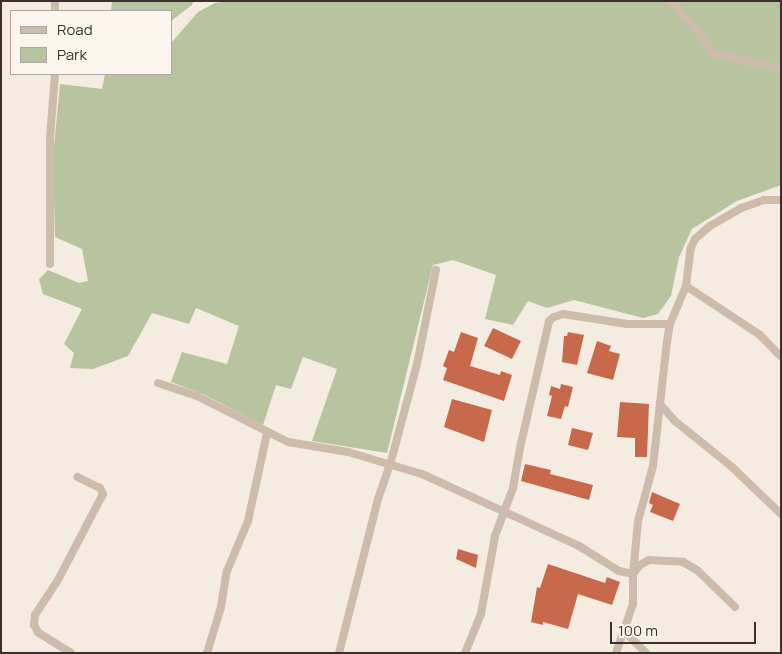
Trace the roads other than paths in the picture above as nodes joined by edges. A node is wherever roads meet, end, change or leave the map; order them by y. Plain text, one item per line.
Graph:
1 (670, 1) edge
2 (781, 69) edge
3 (55, 75) edge
4 (781, 200) edge
5 (50, 264) dead end
6 (436, 270) dead end
7 (686, 286) junction
8 (670, 324) junction
9 (781, 357) edge
10 (158, 383) dead end
11 (660, 404) junction
12 (675, 421) junction
13 (658, 426) junction
14 (267, 433) junction
15 (390, 465) junction
16 (77, 477) dead end
17 (505, 514) junction
18 (781, 514) edge
19 (633, 574) junction
20 (735, 607) dead end
21 (624, 632) junction
22 (71, 653) edge
23 (207, 653) edge
24 (338, 653) edge
25 (465, 653) edge
26 (616, 653) edge
27 (646, 653) edge

1 - 2 street
3 - 5 street
4 - 7 street
6 - 15 street
7 - 8 street
7 - 9 street
8 - 11 street
8 - 17 street
10 - 14 street
11 - 12 street
11 - 13 street
12 - 13 street
12 - 18 street
13 - 19 street
14 - 15 street
14 - 23 street
15 - 17 street
15 - 24 street
16 - 22 street
17 - 19 street
17 - 25 street
19 - 20 street
19 - 21 street
21 - 26 street
21 - 27 street

